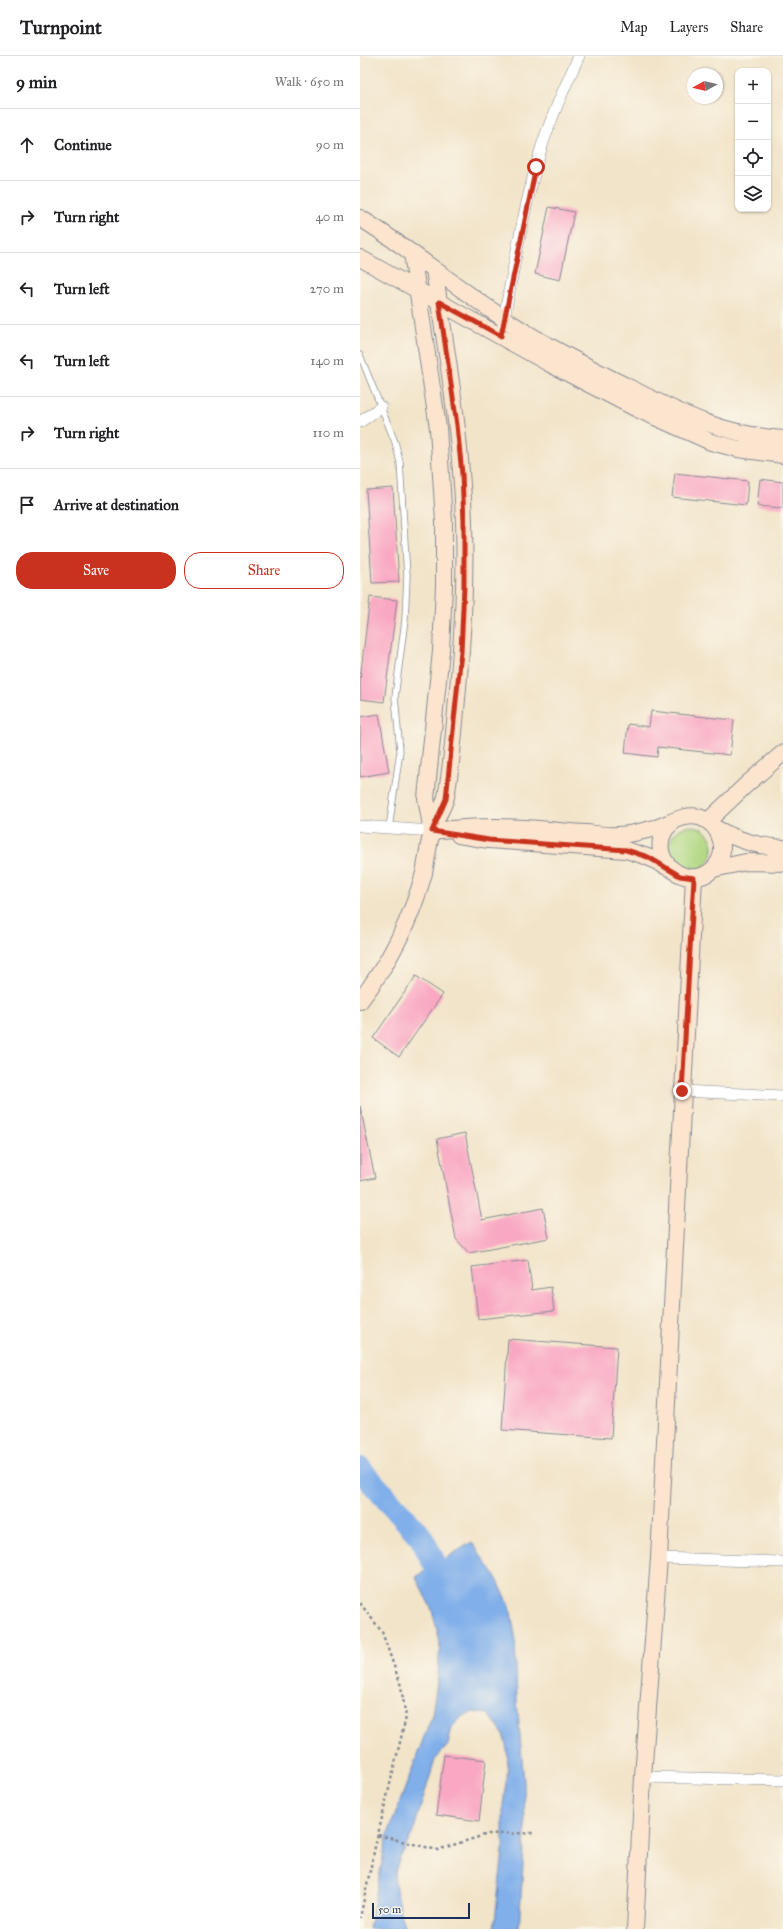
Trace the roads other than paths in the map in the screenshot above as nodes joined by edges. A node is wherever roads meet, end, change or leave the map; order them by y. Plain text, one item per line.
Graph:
1 (579, 56) edge
2 (360, 218) edge
3 (412, 253) junction
4 (360, 258) edge
5 (434, 269) junction
6 (417, 290) junction
7 (439, 302) junction
8 (504, 319) junction
9 (501, 336) junction
10 (360, 355) edge
11 (382, 407) junction
12 (360, 422) edge
13 (783, 439) edge
14 (783, 454) edge
15 (783, 754) edge
16 (674, 822) junction
17 (712, 825) junction
18 (360, 826) edge
19 (389, 828) junction
20 (432, 831) junction
21 (783, 848) edge
22 (783, 863) edge
23 (669, 868) junction
24 (713, 869) junction
25 (694, 878) junction
26 (360, 1001) edge
27 (682, 1091) junction
28 (783, 1096) edge
29 (658, 1558) junction
30 (783, 1562) edge
31 (643, 1778) junction
32 (783, 1780) edge
33 (635, 1929) edge

1 - 8 street
2 - 3 main road
3 - 5 main road
3 - 6 main road
4 - 6 main road
5 - 7 main road
5 - 8 main road
6 - 7 main road
6 - 20 main road
7 - 9 main road
7 - 20 main road
8 - 9 street
8 - 13 main road
9 - 14 main road
10 - 11 lane
11 - 12 street
11 - 19 lane
15 - 17 main road
16 - 17 main road
16 - 20 main road
16 - 23 main road
17 - 21 main road
17 - 24 main road
18 - 19 street
19 - 20 street
20 - 23 main road
20 - 26 main road
22 - 24 main road
23 - 25 main road
24 - 25 main road
25 - 27 main road
27 - 28 street
27 - 29 main road
29 - 30 street
29 - 31 main road
31 - 32 street
31 - 33 main road

